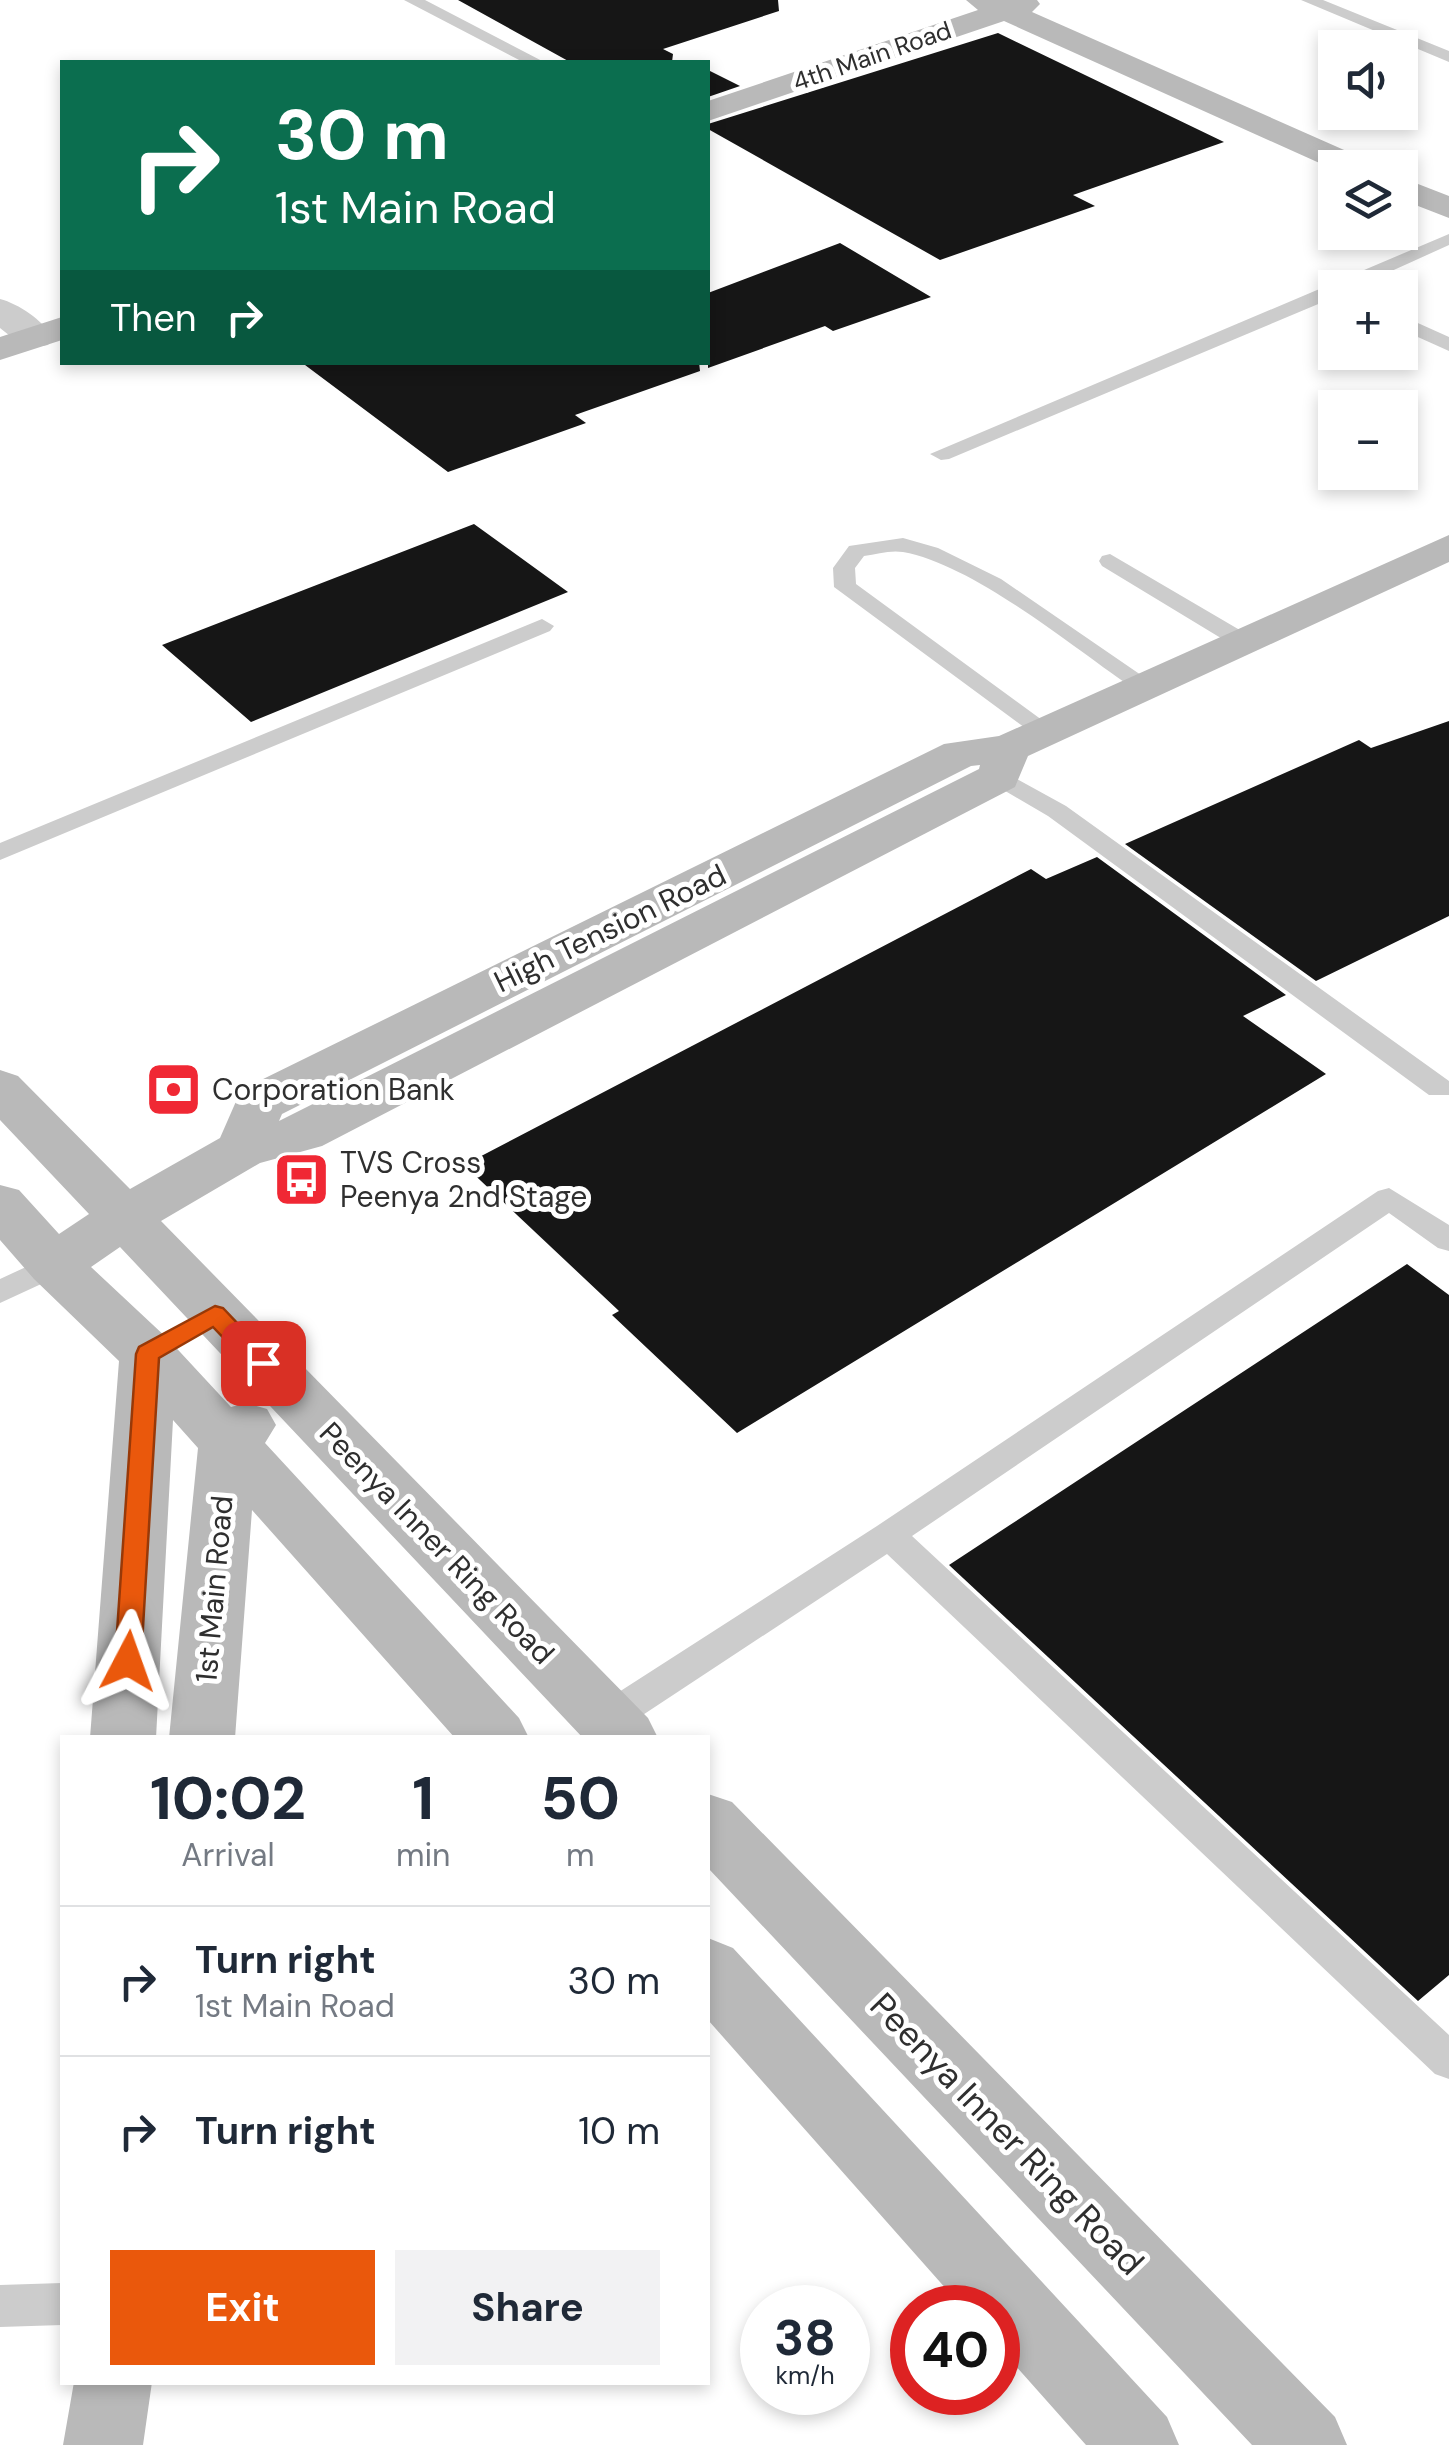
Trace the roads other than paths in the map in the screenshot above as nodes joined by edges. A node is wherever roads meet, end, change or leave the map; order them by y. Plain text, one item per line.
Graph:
1 (412, 0) edge
2 (1037, 0) edge
3 (1309, 0) edge
4 (993, 5) edge
5 (1449, 56) edge
6 (531, 60) edge
7 (710, 110) edge
8 (1318, 151) edge
9 (1418, 200) edge
10 (1448, 224) edge
11 (1368, 270) edge
12 (1318, 296) edge
13 (0, 310) edge
14 (1418, 330) edge
15 (49, 333) edge
16 (1449, 345) edge
17 (0, 349) edge
18 (941, 454) dead end
19 (1449, 547) edge
20 (1110, 561) dead end
21 (542, 626) dead end
22 (1242, 642) junction
23 (1145, 686) junction
24 (1018, 752) junction
25 (0, 852) edge
26 (0, 1088) edge
27 (1439, 1088) dead end
28 (0, 1204) edge
29 (126, 1216) junction
30 (1449, 1240) edge
31 (54, 1265) junction
32 (0, 1292) edge
33 (215, 1314) junction
34 (148, 1354) junction
35 (286, 1388) junction
36 (228, 1441) junction
37 (889, 1535) junction
38 (616, 1728) edge
39 (123, 1735) edge
40 (202, 1735) edge
41 (493, 1735) edge
42 (710, 1825) edge
43 (710, 1972) edge
44 (1449, 2061) edge
45 (60, 2304) edge
46 (0, 2306) edge
47 (112, 2385) edge
48 (103, 2445) edge
49 (1140, 2445) edge
50 (1307, 2445) edge

1 - 6 lane
2 - 4 main road, 4th Main Road
3 - 5 lane
4 - 7 main road, 4th Main Road
4 - 8 main road
9 - 10 main road
10 - 11 lane
12 - 18 lane
13 - 15 street
14 - 16 lane
15 - 17 main road
19 - 22 main road, High Tension Road
20 - 22 lane
21 - 25 lane
22 - 23 main road, High Tension Road
23 - 24 main road, High Tension Road
23 - 24 lane
24 - 27 lane
24 - 29 main road, High Tension Road
26 - 29 main road, Peenya Inner Ring Road
28 - 31 main road
29 - 31 main road, High Tension Road
29 - 33 main road, Peenya Inner Ring Road
30 - 37 lane
31 - 32 lane
31 - 34 main road
33 - 34 main road
33 - 35 main road, Peenya Inner Ring Road
34 - 36 main road
34 - 39 main road
35 - 36 main road
35 - 38 main road, Peenya Inner Ring Road
36 - 40 main road, 1st Main Road
36 - 41 main road
37 - 38 lane
37 - 44 lane
42 - 50 main road, Peenya Inner Ring Road
43 - 49 main road
45 - 46 lane
47 - 48 main road

